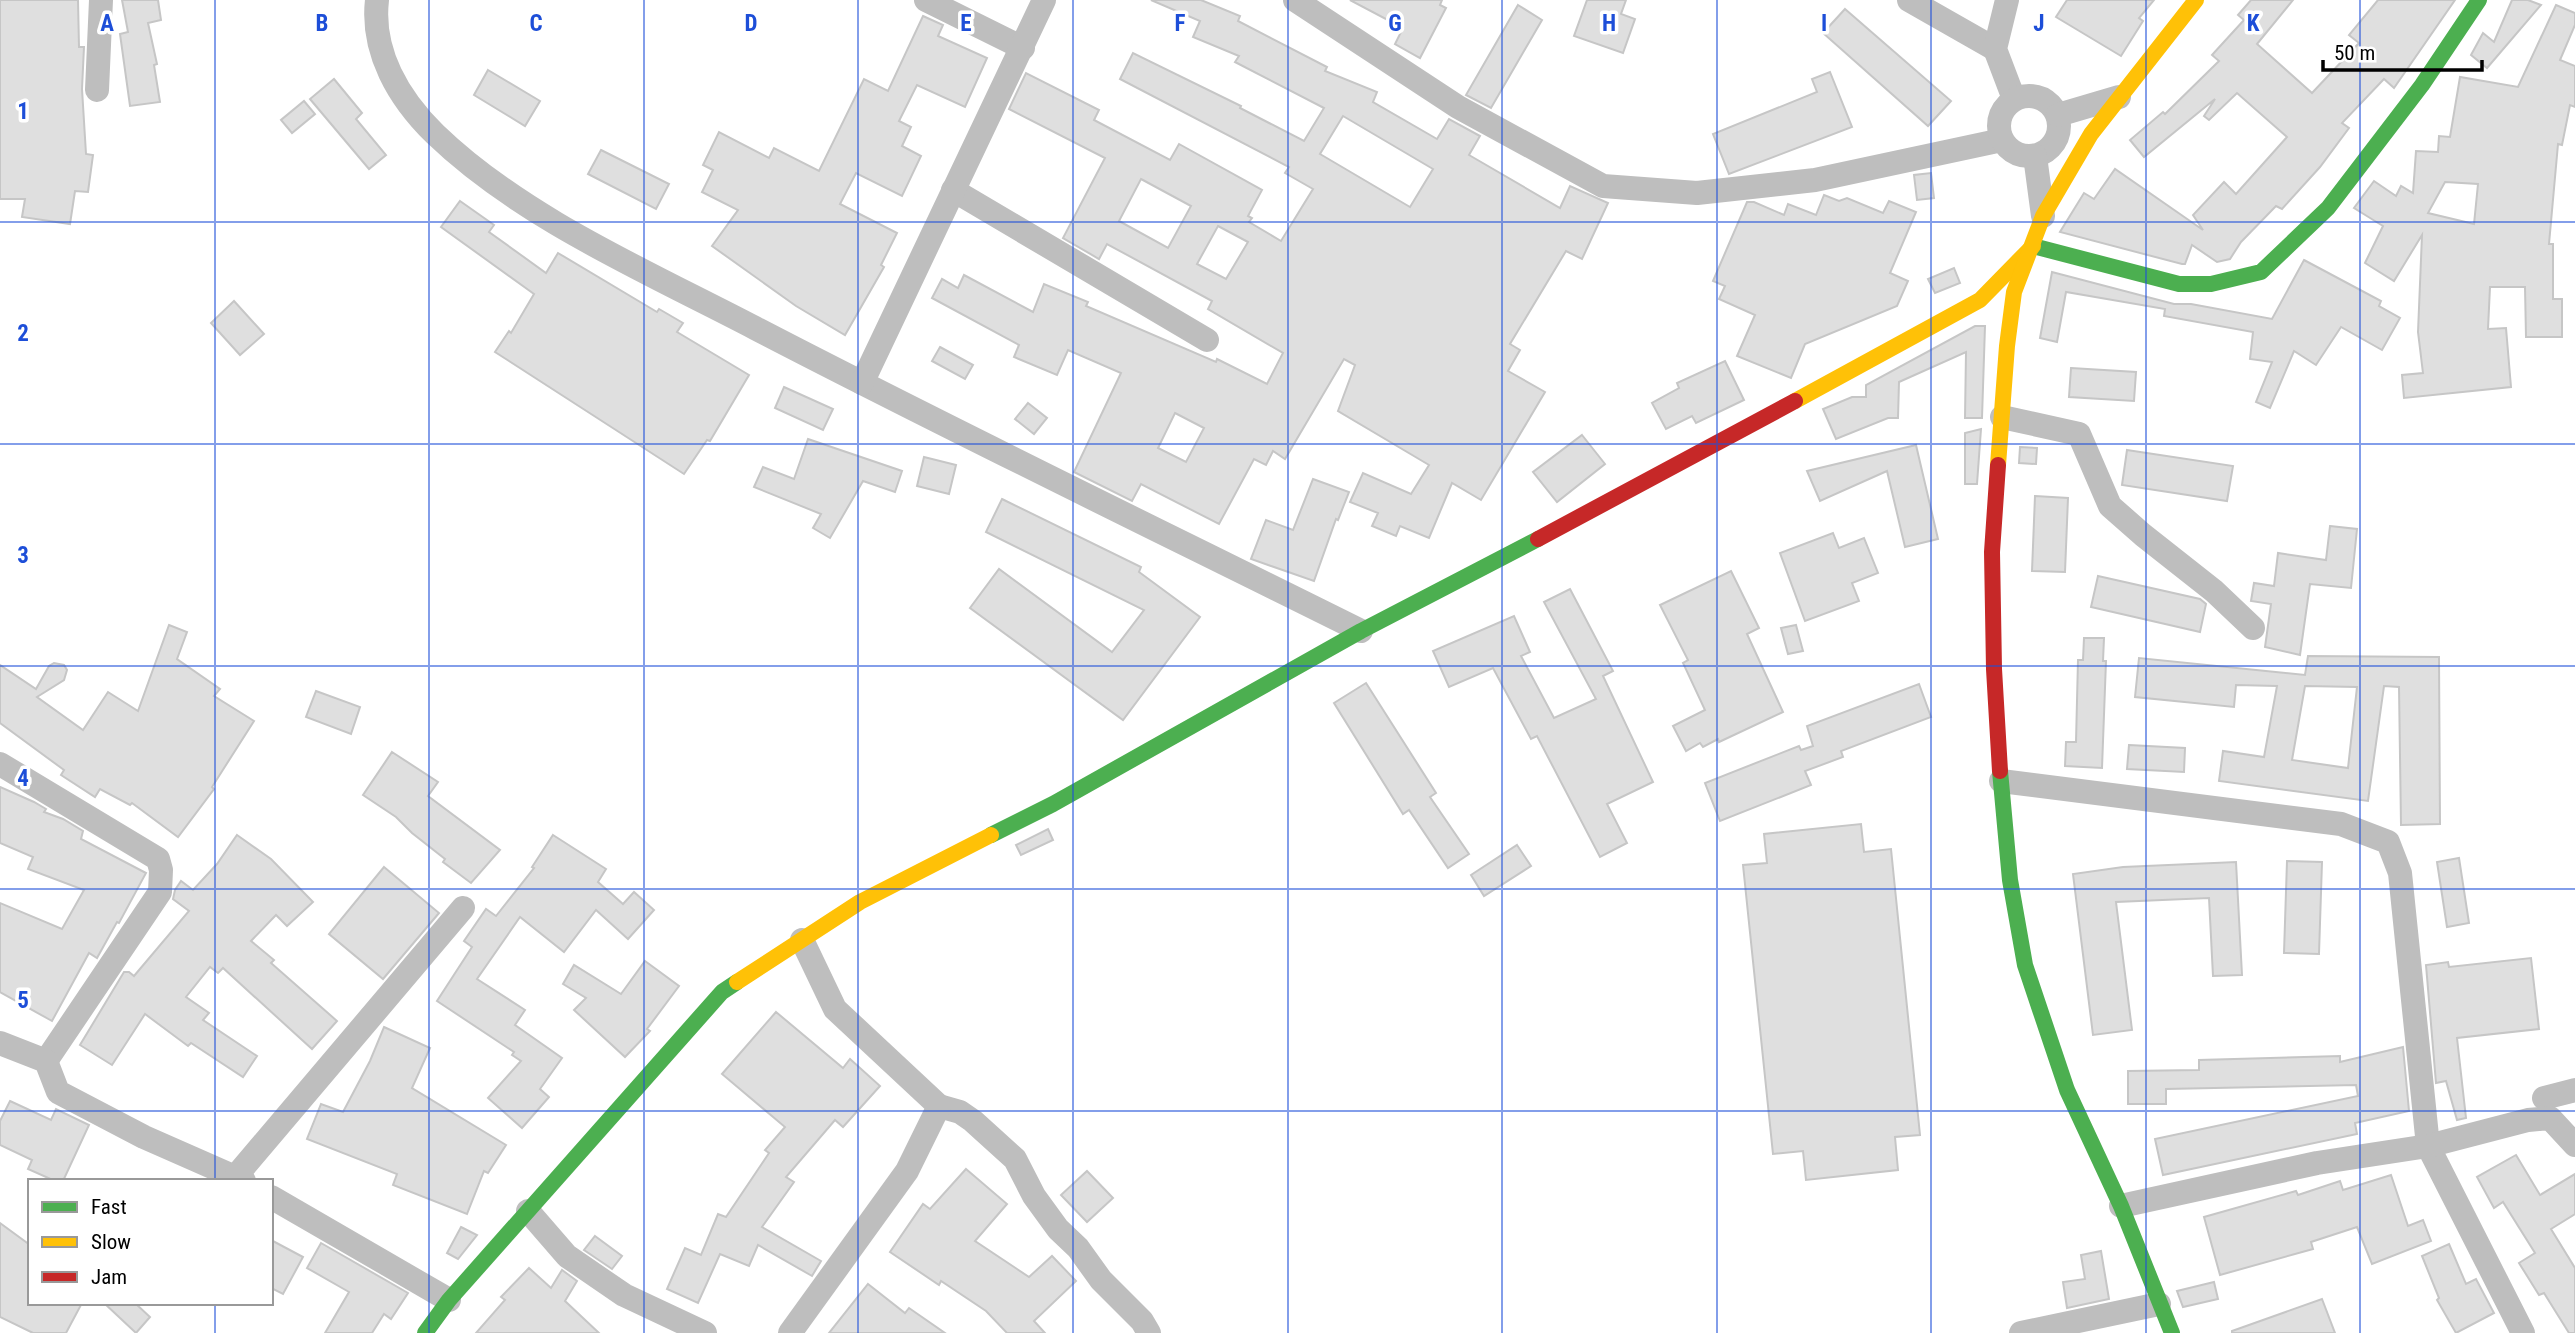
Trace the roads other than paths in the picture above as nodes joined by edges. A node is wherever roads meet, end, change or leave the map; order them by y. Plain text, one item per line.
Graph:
1 (101, 0) edge
2 (377, 0) edge
3 (926, 0) edge
4 (1044, 0) edge
5 (1295, 0) edge
6 (1909, 0) edge
7 (2007, 0) edge
8 (2196, 0) edge
9 (2479, 0) edge
10 (1023, 48) junction
11 (1995, 49) junction
12 (97, 90) dead end
13 (2119, 97) junction
14 (2014, 99) junction
15 (2058, 115) junction
16 (2002, 140) junction
17 (2035, 156) junction
18 (953, 190) junction
19 (2043, 216) junction
20 (2033, 246) junction
21 (1207, 340) dead end
22 (862, 383) junction
23 (2002, 417) junction
24 (2253, 628) dead end
25 (1361, 631) junction
26 (0, 764) edge
27 (2001, 781) junction
28 (463, 908) dead end
29 (802, 940) junction
30 (0, 1043) edge
31 (46, 1062) junction
32 (2575, 1090) edge
33 (2544, 1098) dead end
34 (939, 1106) junction
35 (2575, 1145) edge
36 (2428, 1146) junction
37 (240, 1179) edge
38 (273, 1198) edge
39 (2120, 1206) junction
40 (528, 1211) junction
41 (449, 1300) junction
42 (2159, 1304) junction
43 (425, 1333) edge
44 (705, 1333) edge
45 (789, 1333) edge
46 (1149, 1333) edge
47 (2021, 1333) edge
48 (2172, 1333) edge
49 (2523, 1333) edge

1 - 12 street
2 - 22 street
3 - 10 street
4 - 10 street
5 - 16 street
6 - 11 street
7 - 11 street
8 - 13 street
9 - 20 street
10 - 18 street
11 - 14 street
13 - 15 street
13 - 19 street
14 - 15 street
14 - 16 street
15 - 17 street
16 - 17 street
17 - 19 street
18 - 21 street
18 - 22 street
19 - 20 street
20 - 23 street
20 - 25 street
22 - 25 street
23 - 24 street
23 - 27 street
25 - 29 street
26 - 31 street
27 - 36 street
27 - 39 street
28 - 37 street
29 - 34 street
29 - 40 street
30 - 31 street
31 - 37 street
32 - 33 street
34 - 45 street
34 - 46 street
35 - 36 street
36 - 39 street
36 - 49 street
38 - 41 street
39 - 42 street
40 - 41 street
40 - 44 street
41 - 43 street
42 - 47 street
42 - 48 street

